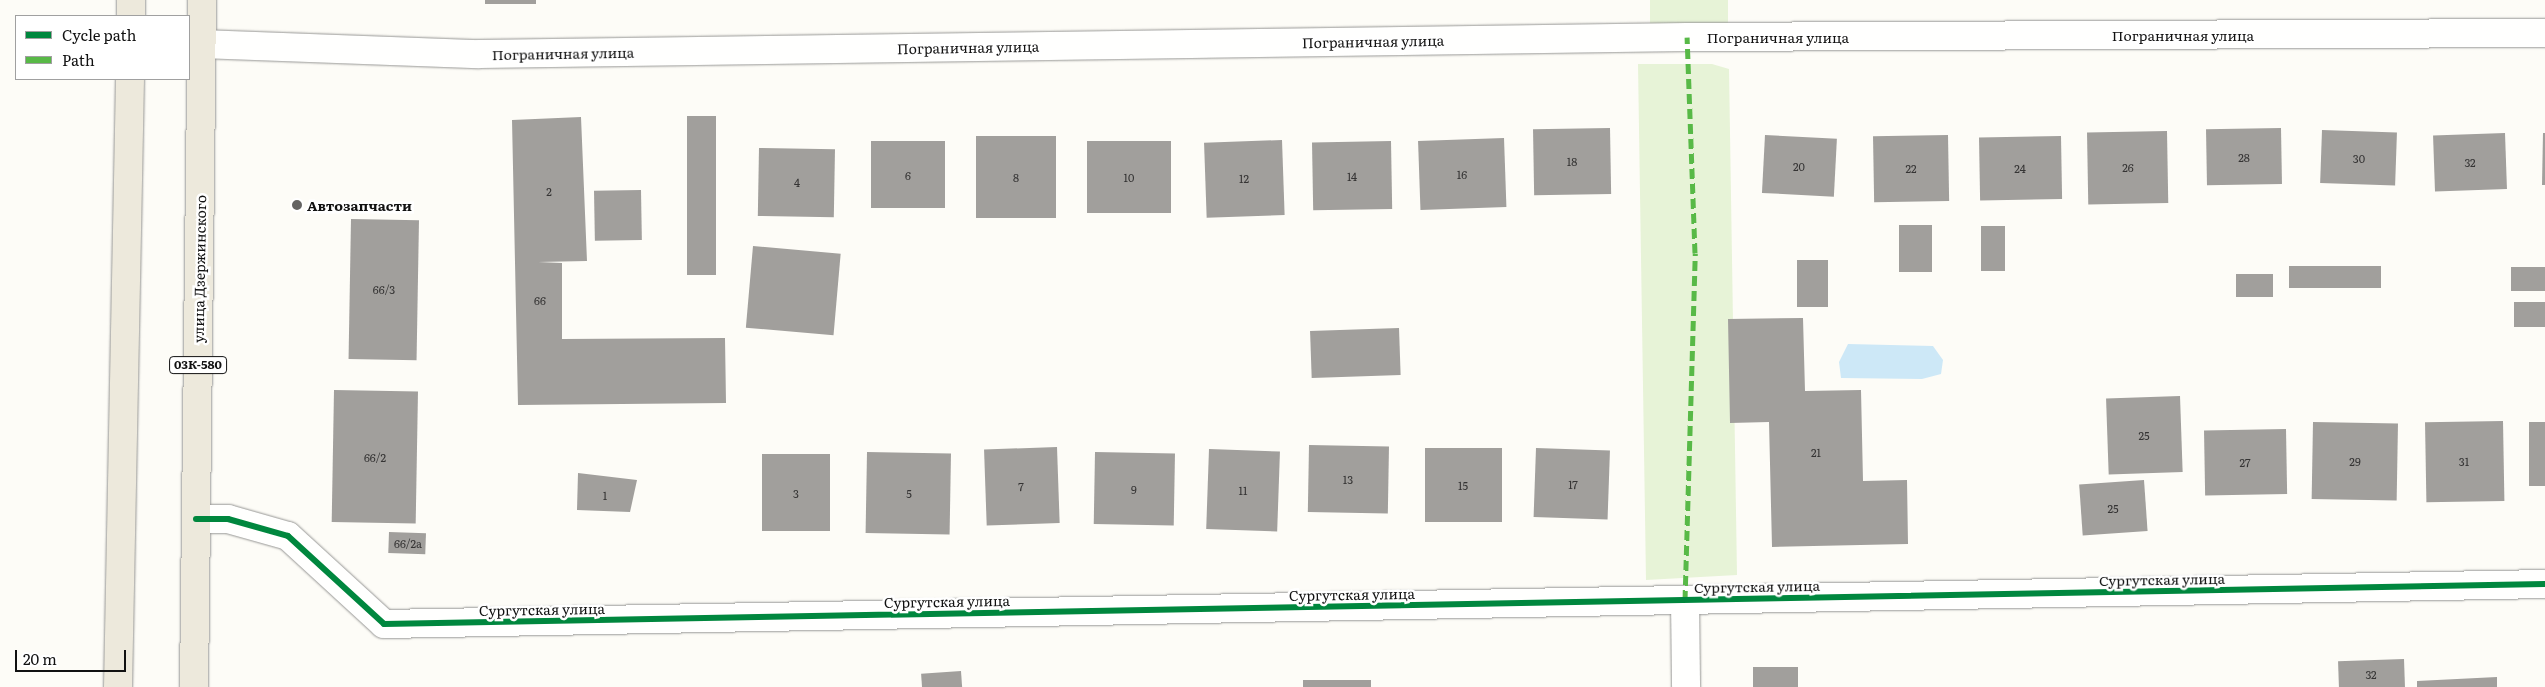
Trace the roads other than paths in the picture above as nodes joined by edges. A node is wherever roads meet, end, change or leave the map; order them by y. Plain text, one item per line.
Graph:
1 (131, 0) edge
2 (202, 0) edge
3 (131, 15) edge
4 (2545, 33) edge
5 (201, 44) junction
6 (130, 80) edge
7 (196, 519) junction
8 (2545, 584) edge
9 (1684, 600) junction
10 (118, 687) edge
11 (194, 687) edge
12 (1686, 687) edge

1 - 3 main road
2 - 5 main road, улица Дзержинского / 03К-580
4 - 5 street, Пограничная улица
5 - 7 main road, улица Дзержинского / 03К-580
6 - 10 main road
7 - 9 street, Сургутская улица
7 - 11 main road, улица Дзержинского / 03К-580
8 - 9 street, Сургутская улица
9 - 12 street

